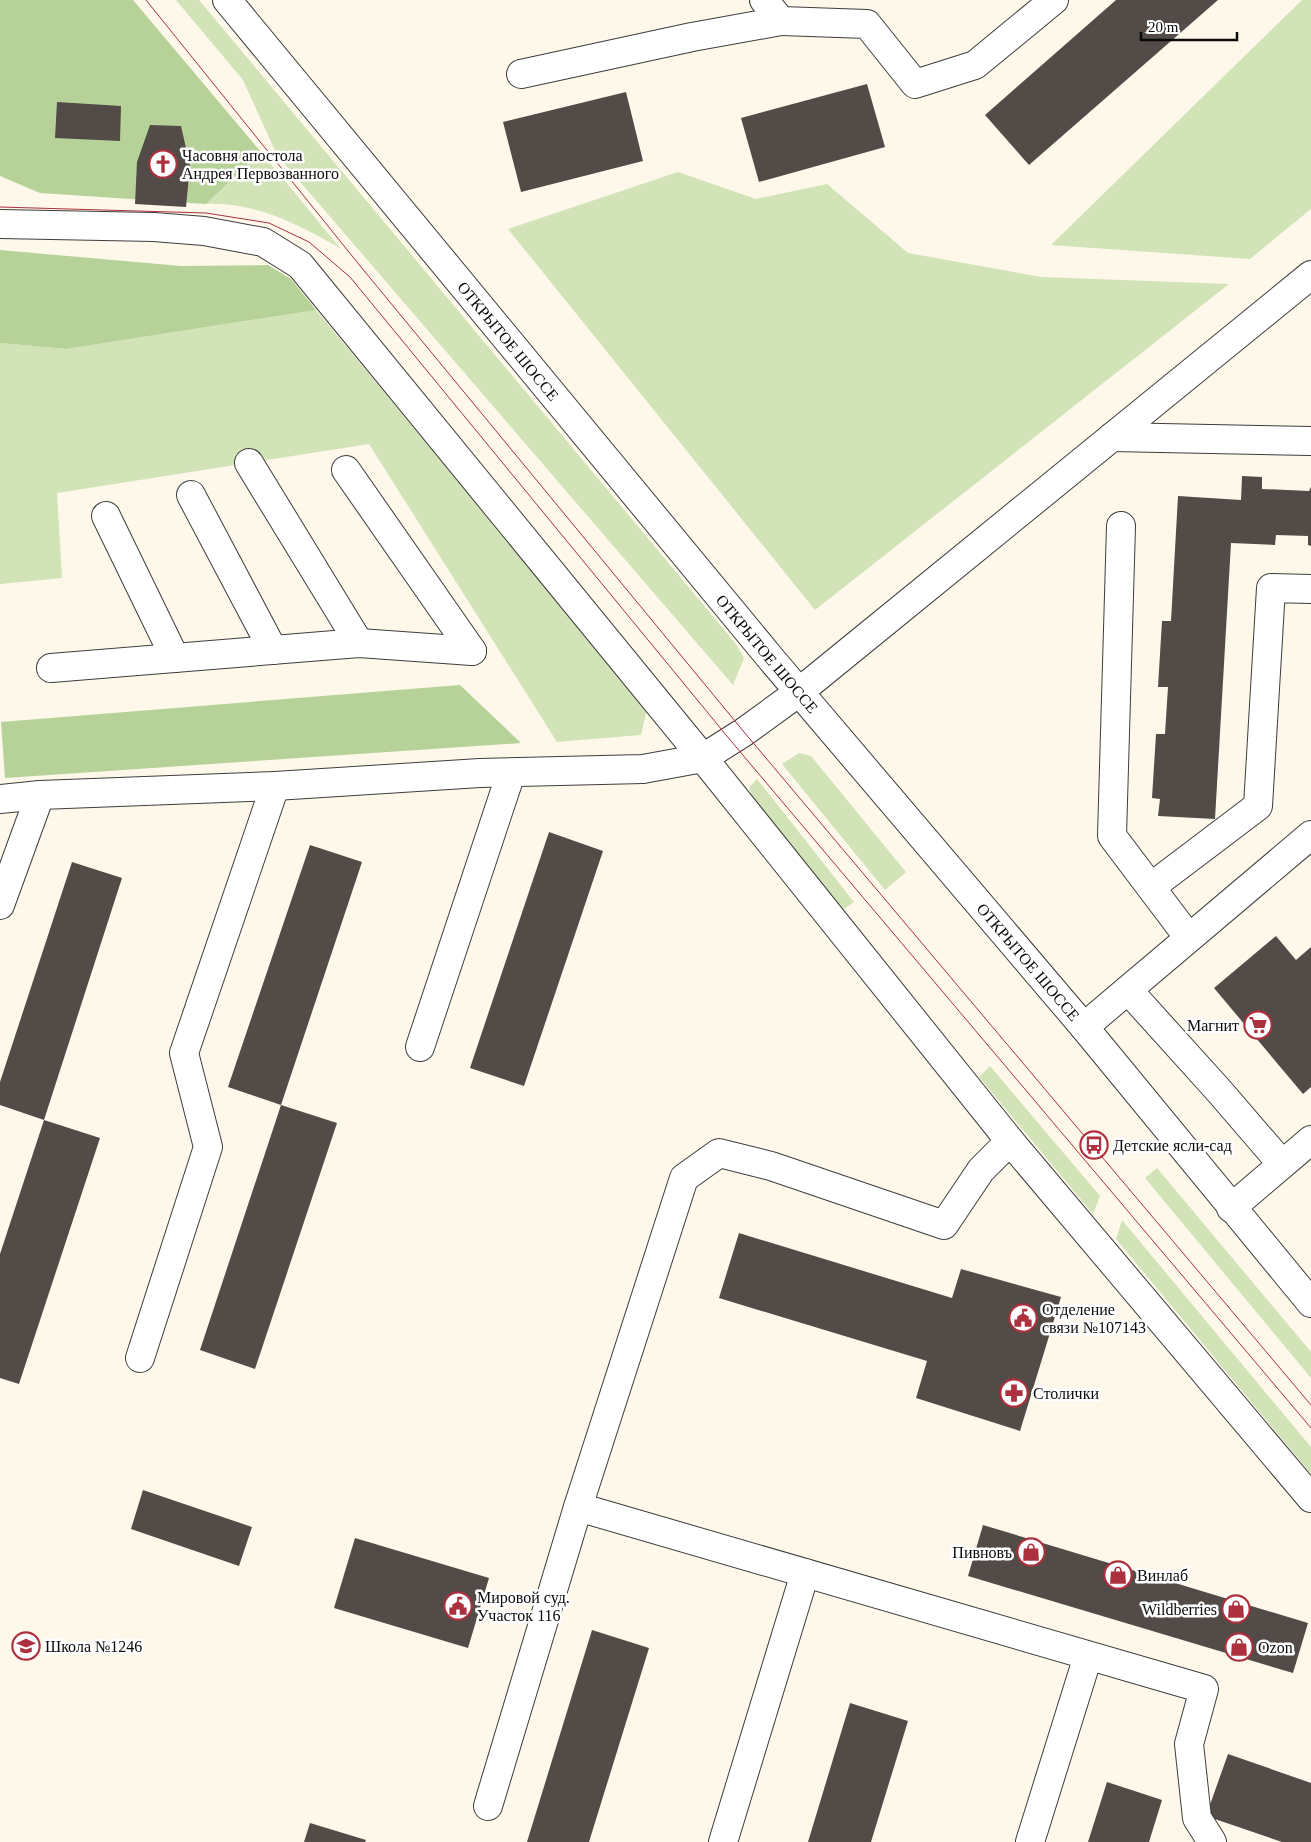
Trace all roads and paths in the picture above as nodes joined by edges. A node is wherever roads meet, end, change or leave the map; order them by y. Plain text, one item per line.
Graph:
1 (227, 0) edge
2 (764, 0) edge
3 (1054, 0) edge
4 (781, 21) junction
5 (521, 74) dead end
6 (0, 224) edge
7 (1311, 275) edge
8 (1112, 437) junction
9 (1311, 441) edge
10 (249, 463) dead end
11 (346, 470) dead end
12 (191, 495) dead end
13 (106, 516) dead end
14 (1121, 526) dead end
15 (1311, 589) edge
16 (359, 643) junction
17 (273, 650) junction
18 (174, 658) junction
19 (51, 668) dead end
20 (799, 692) junction
21 (703, 758) junction
22 (511, 773) junction
23 (275, 786) junction
24 (40, 795) junction
25 (0, 799) edge
26 (1311, 835) edge
27 (1150, 887) junction
28 (0, 905) edge
29 (1188, 938) junction
30 (1128, 990) junction
31 (1084, 1027) junction
32 (420, 1047) dead end
33 (1311, 1140) edge
34 (1010, 1141) junction
35 (1282, 1164) junction
36 (1231, 1208) junction
37 (1311, 1303) edge
38 (140, 1358) dead end
39 (1311, 1498) edge
40 (578, 1507) junction
41 (805, 1573) junction
42 (1088, 1656) junction
43 (488, 1806) dead end
44 (723, 1842) edge
45 (1030, 1842) edge
46 (1212, 1842) edge

1 - 20 street, ОТКРЫТОЕ ШОССЕ
2 - 4 street
3 - 4 street
4 - 5 street
6 - 21 street
7 - 8 street
8 - 9 street
8 - 20 street
10 - 16 street
11 - 16 street
12 - 17 street
13 - 18 street
14 - 27 street
15 - 27 street
16 - 17 street
17 - 18 street
18 - 19 street
20 - 21 street
20 - 31 street, ОТКРЫТОЕ ШОССЕ
21 - 22 street
21 - 34 street
22 - 23 street
22 - 32 street
23 - 24 street
23 - 38 street
24 - 25 street
24 - 28 street
26 - 29 street
27 - 29 street
29 - 30 street
30 - 31 street
30 - 35 street
31 - 36 street, ОТКРЫТОЕ ШОССЕ
33 - 35 street
34 - 39 street
34 - 40 street
35 - 36 street
36 - 37 street, ОТКРЫТОЕ ШОССЕ
40 - 41 street
40 - 43 street
41 - 42 street
41 - 44 street
42 - 45 street
42 - 46 street

